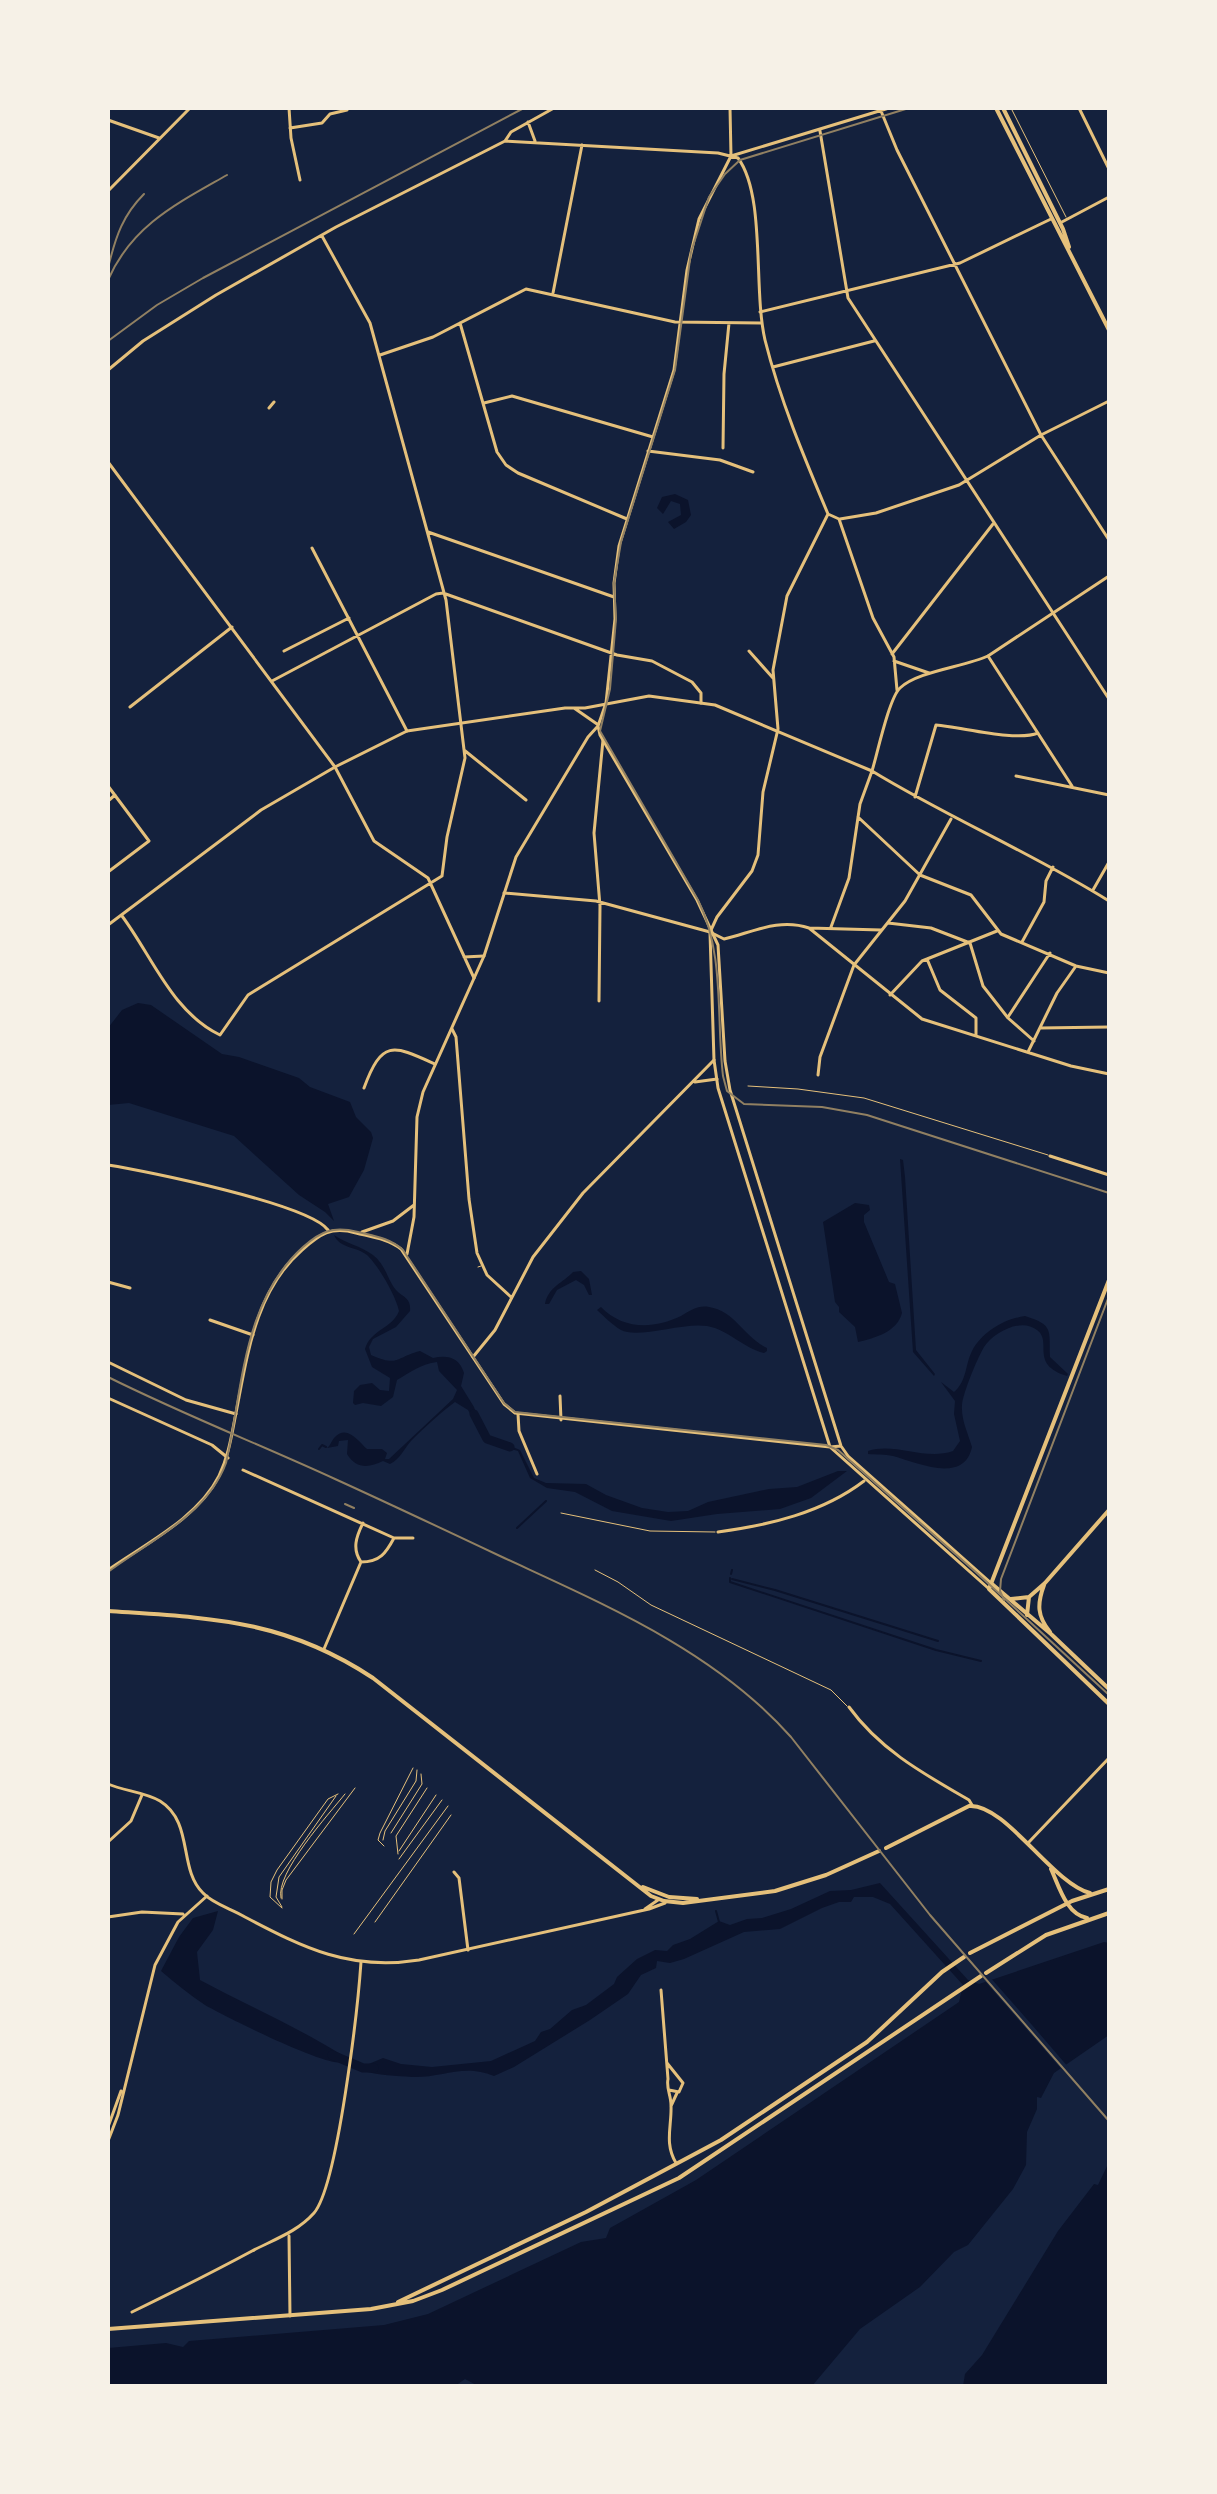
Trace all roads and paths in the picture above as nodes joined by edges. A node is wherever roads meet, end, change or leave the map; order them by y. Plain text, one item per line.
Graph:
1 (190, 108) edge
2 (289, 108) edge
3 (554, 108) edge
4 (730, 108) edge
5 (889, 108) edge
6 (996, 108) edge
7 (1003, 108) edge
8 (1011, 108) edge
9 (1079, 108) edge
10 (347, 110) dead end
11 (881, 111) junction
12 (108, 120) edge
13 (528, 122) junction
14 (290, 128) junction
15 (820, 131) junction
16 (159, 138) junction
17 (505, 141) junction
18 (536, 142) junction
19 (582, 145) junction
20 (731, 156) junction
21 (1109, 169) edge
22 (300, 180) dead end
23 (108, 191) edge
24 (1109, 197) edge
25 (1051, 219) junction
26 (1067, 220) junction
27 (1060, 223) junction
28 (322, 236) junction
29 (1071, 253) junction
30 (955, 265) junction
31 (846, 291) junction
32 (553, 293) junction
33 (760, 312) junction
34 (681, 322) junction
35 (460, 323) junction
36 (729, 323) junction
37 (762, 323) junction
38 (1109, 330) edge
39 (875, 340) junction
40 (380, 355) junction
41 (773, 367) junction
42 (108, 370) edge
43 (1109, 401) edge
44 (274, 402) dead end
45 (483, 403) junction
46 (269, 408) dead end
47 (1041, 435) junction
48 (653, 437) junction
49 (723, 448) dead end
50 (648, 451) junction
51 (108, 462) edge
52 (753, 472) dead end
53 (966, 481) junction
54 (828, 514) junction
55 (627, 519) junction
56 (839, 519) junction
57 (993, 524) junction
58 (428, 532) junction
59 (1109, 540) edge
60 (312, 548) dead end
61 (1109, 576) edge
62 (443, 593) junction
63 (614, 597) junction
64 (1053, 613) junction
65 (349, 618) junction
66 (232, 627) junction
67 (358, 636) junction
68 (284, 651) dead end
69 (749, 651) dead end
70 (612, 652) junction
71 (892, 654) junction
72 (988, 656) junction
73 (894, 661) junction
74 (932, 674) junction
75 (774, 678) junction
76 (272, 681) junction
77 (897, 690) junction
78 (1109, 699) edge
79 (606, 703) junction
80 (701, 703) junction
81 (130, 707) dead end
82 (574, 708) junction
83 (462, 723) junction
84 (598, 726) junction
85 (407, 731) junction
86 (1038, 733) junction
87 (778, 734) junction
88 (603, 740) junction
89 (464, 750) junction
90 (335, 767) junction
91 (872, 771) junction
92 (1016, 776) dead end
93 (108, 786) edge
94 (1072, 786) junction
95 (115, 795) junction
96 (1109, 795) edge
97 (915, 797) junction
98 (526, 800) dead end
99 (108, 801) edge
100 (858, 817) junction
101 (952, 817) junction
102 (1109, 862) edge
103 (1053, 867) junction
104 (108, 872) edge
105 (920, 875) junction
106 (432, 885) junction
107 (1093, 890) junction
108 (504, 893) junction
109 (600, 901) junction
110 (1109, 901) edge
111 (121, 915) junction
112 (888, 923) junction
113 (108, 925) edge
114 (831, 927) junction
115 (809, 928) junction
116 (882, 930) junction
117 (997, 931) junction
118 (710, 932) junction
119 (1022, 942) junction
120 (970, 943) junction
121 (1050, 953) junction
122 (484, 956) junction
123 (464, 957) junction
124 (927, 959) junction
125 (854, 965) junction
126 (1076, 966) junction
127 (1109, 973) edge
128 (474, 978) junction
129 (890, 995) junction
130 (599, 1001) dead end
131 (1008, 1018) junction
132 (1109, 1027) edge
133 (451, 1028) junction
134 (1040, 1028) junction
135 (976, 1036) junction
136 (1034, 1041) junction
137 (1028, 1052) junction
138 (714, 1060) junction
139 (435, 1064) junction
140 (1109, 1074) edge
141 (818, 1075) dead end
142 (717, 1079) junction
143 (695, 1082) junction
144 (748, 1086) dead end
145 (364, 1088) dead end
146 (741, 1127) junction
147 (731, 1130) junction
148 (1050, 1156) joint
149 (108, 1165) edge
150 (1109, 1175) edge
151 (414, 1205) junction
152 (328, 1230) junction
153 (358, 1233) junction
154 (406, 1255) junction
155 (1109, 1280) edge
156 (108, 1282) edge
157 (130, 1288) dead end
158 (511, 1297) junction
159 (210, 1320) dead end
160 (253, 1335) junction
161 (473, 1357) junction
162 (108, 1362) edge
163 (560, 1396) dead end
164 (108, 1398) edge
165 (518, 1414) junction
166 (235, 1416) junction
167 (561, 1420) junction
168 (841, 1446) junction
169 (830, 1447) junction
170 (228, 1457) junction
171 (243, 1470) dead end
172 (537, 1474) dead end
173 (864, 1481) dead end
174 (1109, 1510) edge
175 (561, 1513) dead end
176 (363, 1523) junction
177 (718, 1532) joint
178 (394, 1538) junction
179 (413, 1538) dead end
180 (361, 1562) junction
181 (108, 1570) edge
182 (595, 1570) dead end
183 (1045, 1583) junction
184 (991, 1587) junction
185 (1029, 1597) junction
186 (1009, 1599) junction
187 (108, 1611) edge
188 (1027, 1616) junction
189 (1030, 1627) junction
190 (1051, 1634) junction
191 (324, 1649) junction
192 (1109, 1689) edge
193 (1109, 1704) edge
194 (849, 1707) joint
195 (1109, 1758) edge
196 (413, 1768) dead end
197 (417, 1770) dead end
198 (421, 1774) dead end
199 (108, 1784) edge
200 (355, 1788) dead end
201 (427, 1788) dead end
202 (345, 1794) dead end
203 (142, 1795) junction
204 (436, 1795) dead end
205 (442, 1800) dead end
206 (972, 1805) junction
207 (448, 1806) dead end
208 (451, 1815) dead end
209 (391, 1833) dead end
210 (383, 1840) dead end
211 (108, 1842) edge
212 (1028, 1843) junction
213 (384, 1846) dead end
214 (886, 1848) dead end
215 (879, 1851) dead end
216 (399, 1859) dead end
217 (1050, 1867) junction
218 (454, 1872) dead end
219 (641, 1886) junction
220 (1109, 1889) edge
221 (1090, 1893) junction
222 (207, 1896) junction
223 (651, 1896) junction
224 (658, 1899) junction
225 (670, 1900) junction
226 (1068, 1903) junction
227 (650, 1904) junction
228 (282, 1908) joint
229 (645, 1909) junction
230 (1109, 1913) edge
231 (184, 1914) junction
232 (108, 1917) edge
233 (1091, 1918) junction
234 (375, 1922) dead end
235 (354, 1934) dead end
236 (468, 1950) junction
237 (970, 1953) dead end
238 (964, 1957) dead end
239 (361, 1962) junction
240 (986, 1973) dead end
241 (980, 1976) dead end
242 (661, 1990) dead end
243 (667, 2062) junction
244 (676, 2076) junction
245 (668, 2079) junction
246 (123, 2088) junction
247 (669, 2090) junction
248 (677, 2093) junction
249 (671, 2106) junction
250 (108, 2127) edge
251 (108, 2141) edge
252 (677, 2164) junction
253 (682, 2175) junction
254 (639, 2184) junction
255 (629, 2189) junction
256 (646, 2195) junction
257 (633, 2201) junction
258 (290, 2234) junction
259 (392, 2305) junction
260 (132, 2312) dead end
261 (290, 2316) junction
262 (108, 2329) edge

1 - 16 street
2 - 14 street
3 - 13 street
4 - 20 street
5 - 11 street
6 - 25 main road
7 - 27 main road
8 - 26 lane
9 - 21 street
10 - 14 street
11 - 15 street
11 - 30 street
12 - 16 street
13 - 17 street
13 - 18 street
14 - 22 street
15 - 20 street
15 - 31 street
16 - 23 street
17 - 18 street
17 - 28 street
18 - 19 street
19 - 20 street
19 - 32 street
20 - 33 street
20 - 34 street
24 - 26 street
25 - 29 main road
25 - 30 street
26 - 27 street
27 - 29 main road
28 - 40 street
28 - 42 street
29 - 38 main road
30 - 31 street
30 - 47 street
31 - 33 street
31 - 39 street
32 - 34 street
32 - 35 street
33 - 37 street
34 - 36 street
34 - 48 street
35 - 40 street
35 - 45 street
36 - 37 street
36 - 49 street
37 - 41 street
39 - 41 street
39 - 53 street
40 - 58 street
41 - 54 street
43 - 47 street
44 - 46 street
45 - 48 street
45 - 55 street
47 - 53 street
47 - 59 street
48 - 50 street
50 - 52 street
50 - 55 street
51 - 66 street
53 - 56 street
53 - 57 street
54 - 56 street
54 - 75 street
55 - 63 street
56 - 71 street
57 - 64 street
57 - 71 street
58 - 62 street
58 - 63 street
60 - 65 street
61 - 64 street
62 - 67 street
62 - 70 street
62 - 83 street
63 - 70 street
64 - 72 street
64 - 78 street
65 - 67 street
65 - 68 street
66 - 76 street
66 - 81 street
67 - 76 street
67 - 85 street
69 - 75 street
70 - 79 street
70 - 80 street
71 - 73 street
72 - 74 street
72 - 86 street
73 - 74 street
73 - 77 street
74 - 77 street
75 - 87 street
76 - 90 street
77 - 91 street
79 - 80 street
79 - 82 street
79 - 84 street
80 - 87 street
82 - 83 street
82 - 84 street
83 - 85 street
83 - 89 street
84 - 88 street
84 - 108 street
85 - 90 street
86 - 94 street
86 - 97 street
87 - 91 street
87 - 118 street
88 - 109 street
88 - 118 street
89 - 98 street
89 - 106 street
90 - 106 street
90 - 111 street
91 - 97 street
91 - 100 street
92 - 94 street
93 - 95 street
94 - 96 street
95 - 99 street
95 - 104 street
97 - 101 street
100 - 105 street
100 - 114 street
101 - 103 street
101 - 105 street
102 - 107 street
103 - 107 street
103 - 119 street
105 - 112 street
105 - 117 street
106 - 111 street
106 - 123 street
107 - 110 street
108 - 109 street
108 - 122 street
109 - 118 street
109 - 130 street
111 - 113 street
112 - 116 street
112 - 120 street
114 - 115 street
114 - 116 street
115 - 118 street
115 - 125 street
116 - 125 street
117 - 119 street
117 - 120 street
118 - 138 street
118 - 146 street
119 - 121 street
120 - 124 street
120 - 131 street
121 - 126 street
121 - 131 street
122 - 123 street
122 - 128 street
123 - 128 street
124 - 129 street
124 - 135 street
125 - 129 street
125 - 141 street
126 - 127 street
126 - 134 street
128 - 133 street
129 - 135 street
131 - 136 street
132 - 134 street
133 - 139 street
133 - 158 street
134 - 136 street
135 - 137 street
136 - 137 street
137 - 140 street
138 - 142 street
138 - 143 street
139 - 145 street
139 - 151 street
142 - 143 street
142 - 147 street
143 - 158 street
144 - 148 lane
146 - 147 street
146 - 168 street
147 - 169 street
148 - 150 street
149 - 152 street
151 - 153 street
151 - 154 street
152 - 153 street
152 - 160 street
153 - 154 street
154 - 161 street
155 - 184 main road
156 - 157 street
158 - 161 street
159 - 160 street
160 - 166 street
161 - 165 street
162 - 166 street
163 - 167 street
164 - 170 street
165 - 167 street
165 - 172 street
166 - 170 street
167 - 169 street
168 - 169 street
168 - 184 street
169 - 184 street
170 - 181 street
171 - 176 street
173 - 177 street
174 - 183 main road
175 - 177 lane
176 - 178 street
176 - 180 street
178 - 179 street
178 - 180 street
180 - 191 street
182 - 194 lane
183 - 185 main road
183 - 190 main road
184 - 186 main road
184 - 189 main road
185 - 186 main road
185 - 188 main road
186 - 188 main road
187 - 191 main road
188 - 189 main road
188 - 190 main road
189 - 193 main road
190 - 192 main road
191 - 219 main road
194 - 206 street
195 - 212 street
196 - 213 lane
197 - 210 lane
198 - 209 lane
199 - 203 street
200 - 202 lane
201 - 204 lane
203 - 211 street
203 - 222 street
205 - 216 lane
206 - 212 main road
206 - 214 main road
207 - 235 lane
208 - 234 lane
212 - 217 main road
215 - 225 main road
217 - 221 main road
217 - 226 main road
218 - 236 street
219 - 223 main road
219 - 224 main road
220 - 221 main road
221 - 226 main road
222 - 231 street
222 - 239 street
223 - 224 main road
223 - 227 street
224 - 225 main road
224 - 225 street
224 - 227 street
224 - 229 street
226 - 233 main road
226 - 237 main road
227 - 229 street
228 - 228 lane
229 - 236 street
230 - 233 main road
231 - 232 street
231 - 246 street
233 - 240 main road
236 - 239 street
238 - 252 main road
239 - 258 street
241 - 253 main road
242 - 243 street
243 - 244 street
243 - 245 street
244 - 245 street
244 - 248 street
245 - 247 street
246 - 250 street
246 - 251 street
247 - 248 street
247 - 249 street
248 - 249 street
249 - 252 street
252 - 253 main road
252 - 254 main road
253 - 256 main road
254 - 255 main road
254 - 256 main road
255 - 257 main road
255 - 259 main road
256 - 257 main road
257 - 259 main road
258 - 260 street
258 - 261 street
259 - 261 main road
261 - 262 main road

